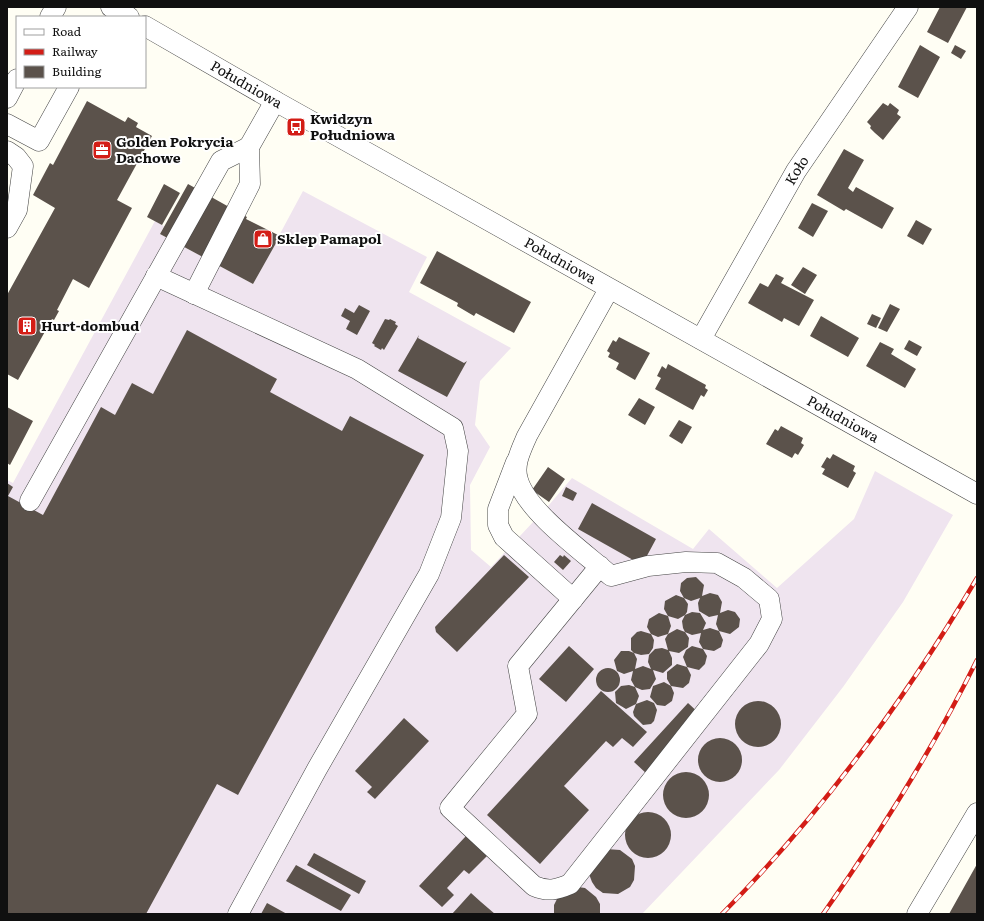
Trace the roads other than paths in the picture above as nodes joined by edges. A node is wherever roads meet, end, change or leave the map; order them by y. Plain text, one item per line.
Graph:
1 (56, 7) edge
2 (111, 7) edge
3 (907, 8) edge
4 (51, 16) edge
5 (127, 16) edge
6 (146, 27) edge
7 (16, 81) edge
8 (68, 88) edge
9 (7, 98) edge
10 (275, 101) junction
11 (7, 124) edge
12 (250, 147) junction
13 (7, 151) edge
14 (7, 228) edge
15 (156, 276) junction
16 (609, 289) junction
17 (194, 294) junction
18 (700, 339) junction
19 (517, 460) junction
20 (977, 494) edge
21 (30, 501) dead end
22 (600, 566) junction
23 (573, 599) junction
24 (977, 813) edge
25 (238, 914) edge
26 (917, 914) edge

1 - 4 street
2 - 5 street
3 - 18 street, Koło
6 - 10 street, Południowa
7 - 9 street
8 - 11 street
10 - 12 street
10 - 16 street, Południowa
12 - 15 street
12 - 17 street
13 - 14 street
15 - 17 street
15 - 21 street
16 - 18 street, Południowa
16 - 19 street
17 - 25 street
18 - 20 street, Południowa
19 - 22 street
19 - 23 street
22 - 23 street
22 - 23 street
24 - 26 street

